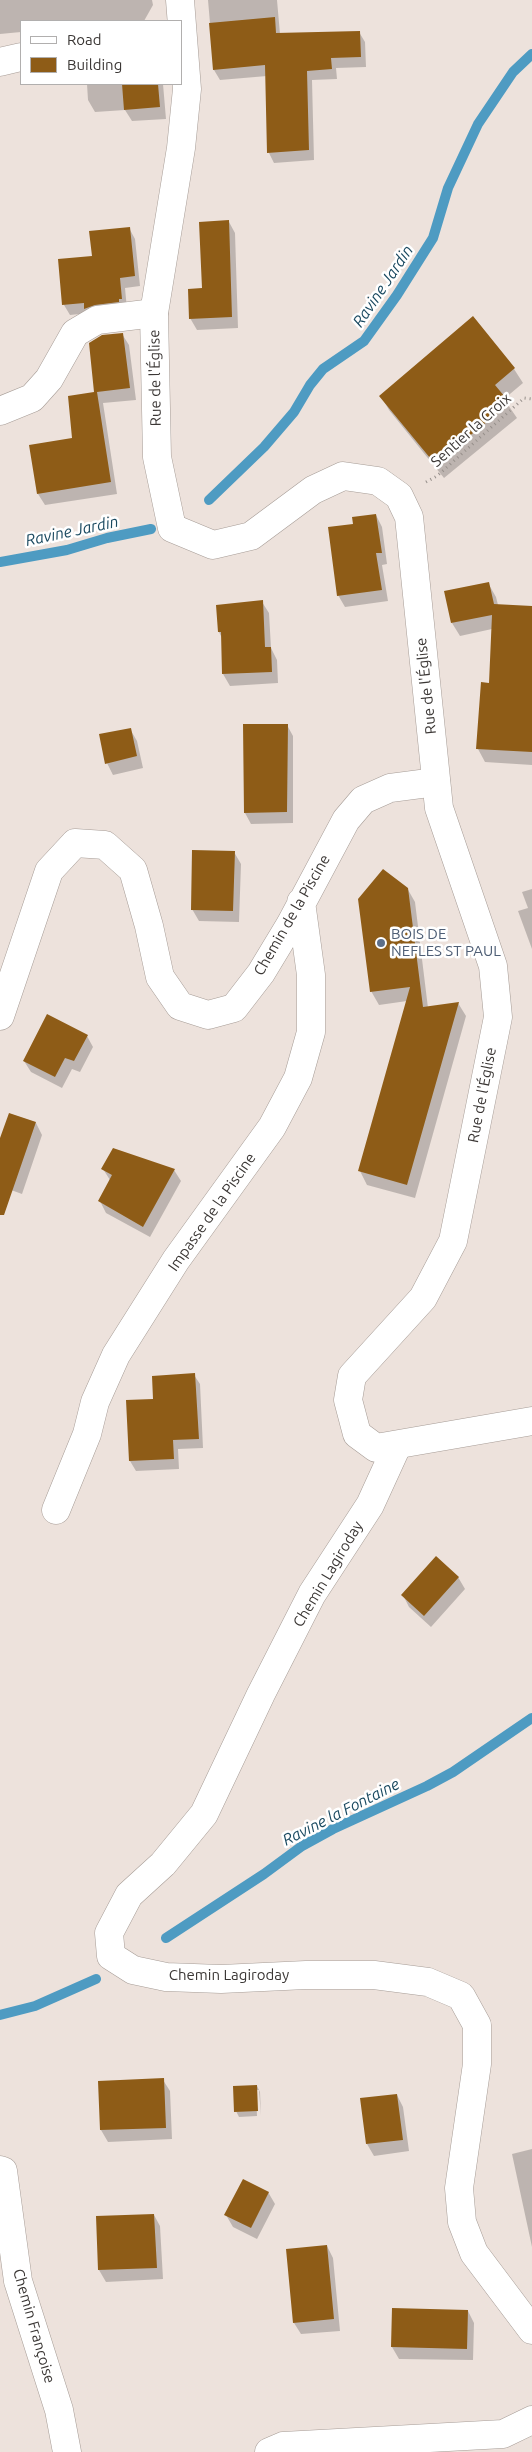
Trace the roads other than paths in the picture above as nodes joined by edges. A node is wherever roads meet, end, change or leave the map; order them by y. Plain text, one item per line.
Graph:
1 (182, 35) edge
2 (20, 57) edge
3 (0, 62) edge
4 (154, 313) junction
5 (0, 411) edge
6 (436, 782) junction
7 (301, 902) junction
8 (0, 1016) edge
9 (532, 1420) edge
10 (397, 1446) junction
11 (56, 1510) dead end
12 (0, 2170) edge
13 (532, 2330) edge
14 (532, 2420) edge
15 (67, 2452) edge
16 (269, 2452) edge

1 - 4 street, Rue de l'Église
2 - 3 street
4 - 5 street
4 - 6 street, Rue de l'Église
6 - 7 street, Chemin de la Piscine
6 - 10 street, Rue de l'Église
7 - 8 street, Chemin de la Piscine
7 - 11 street, Impasse de la Piscine
9 - 10 street, Rue de l'Église
10 - 13 street, Chemin Lagiroday
12 - 15 street, Chemin Françoise
14 - 16 street

